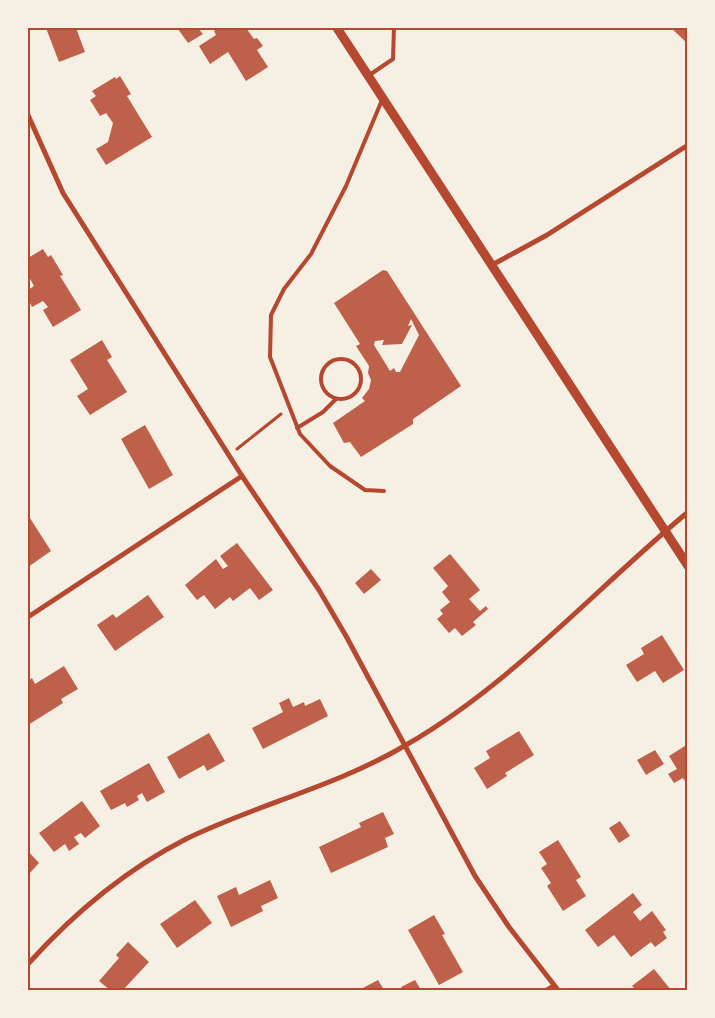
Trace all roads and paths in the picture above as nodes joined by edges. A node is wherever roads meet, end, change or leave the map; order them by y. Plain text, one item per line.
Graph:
1 (337, 28) edge
2 (394, 28) edge
3 (368, 76) junction
4 (383, 98) junction
5 (28, 115) edge
6 (688, 146) edge
7 (492, 265) junction
8 (336, 399) junction
9 (288, 409) junction
10 (297, 428) junction
11 (229, 455) junction
12 (242, 476) junction
13 (384, 491) dead end
14 (688, 512) edge
15 (665, 531) junction
16 (688, 566) edge
17 (28, 617) edge
18 (406, 746) junction
19 (28, 964) edge
20 (556, 988) edge
21 (547, 990) edge

1 - 3 street
2 - 3 lane
3 - 4 street
4 - 7 street
4 - 9 lane
5 - 11 street
6 - 7 street
7 - 15 street
8 - 8 lane
8 - 10 lane
9 - 10 lane
9 - 11 path
10 - 13 lane
11 - 12 street
12 - 17 street
12 - 18 street
14 - 15 street
15 - 16 street
15 - 18 street
18 - 19 street
18 - 20 street
20 - 21 street

